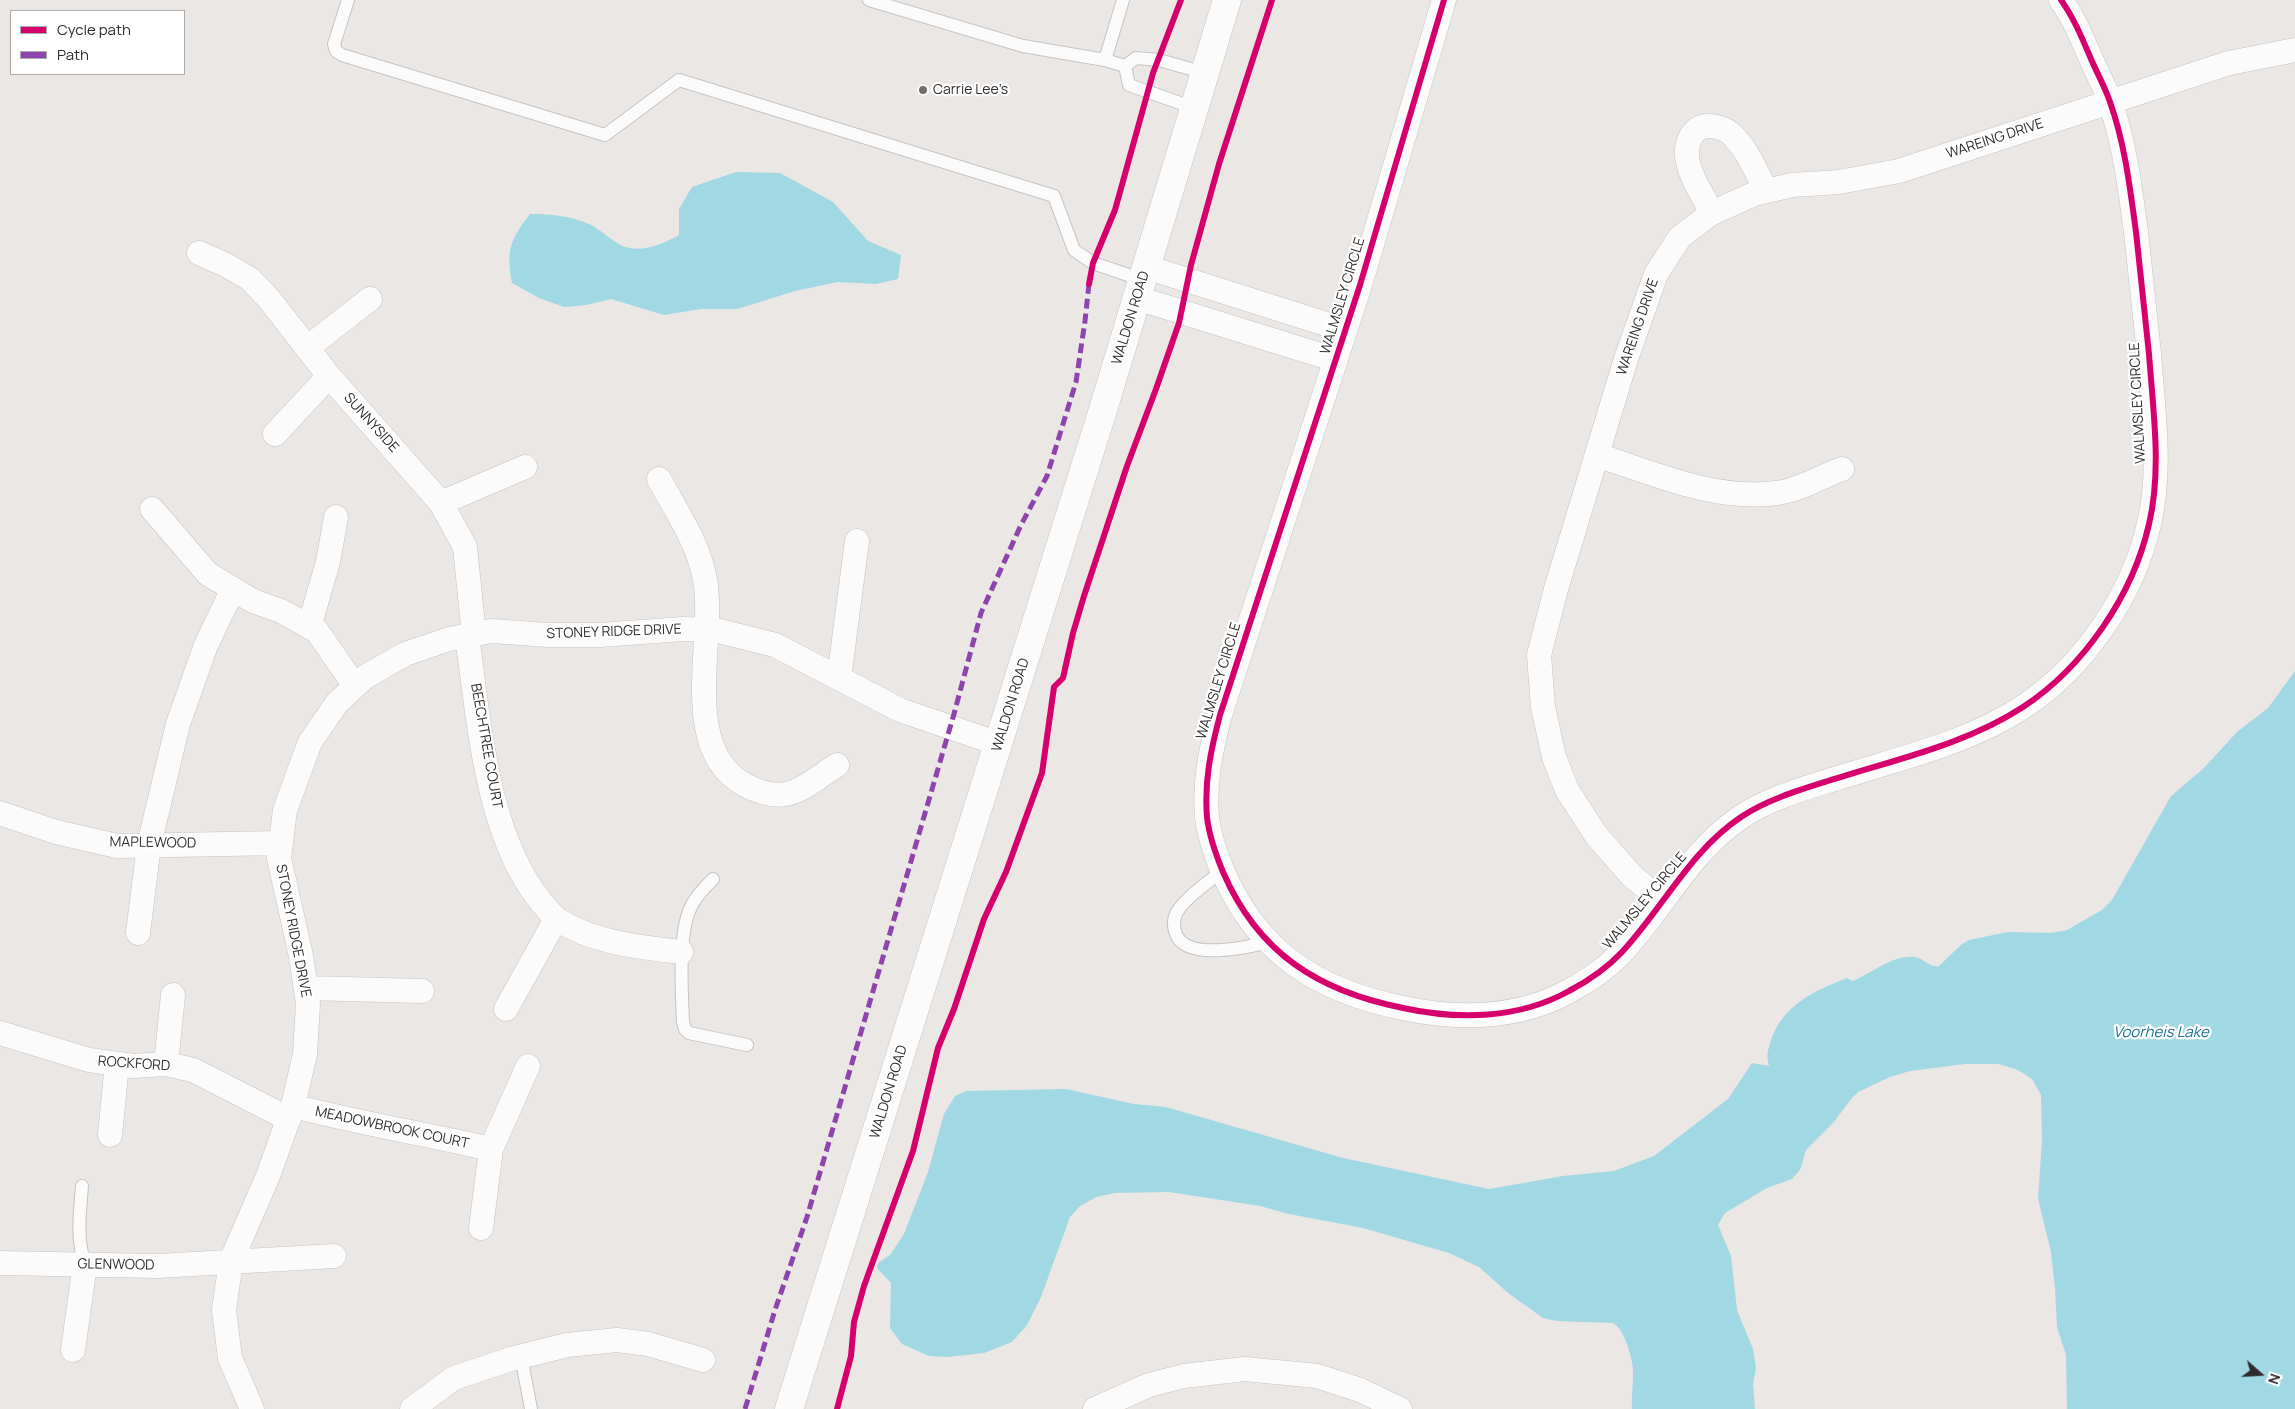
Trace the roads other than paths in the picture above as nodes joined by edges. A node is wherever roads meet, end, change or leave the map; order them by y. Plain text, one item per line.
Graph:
1 (348, 0) edge
2 (869, 0) edge
3 (1123, 0) edge
4 (1227, 0) edge
5 (1444, 0) edge
6 (2061, 0) edge
7 (2295, 50) edge
8 (1105, 60) junction
9 (1125, 66) junction
10 (1205, 73) junction
11 (2110, 101) junction
12 (1194, 108) junction
13 (1766, 191) junction
14 (1712, 213) junction
15 (199, 253) dead end
16 (1142, 282) junction
17 (370, 299) dead end
18 (1345, 330) junction
19 (307, 348) junction
20 (1336, 360) junction
21 (328, 376) junction
22 (275, 434) dead end
23 (1597, 455) junction
24 (525, 467) dead end
25 (1842, 469) dead end
26 (659, 479) dead end
27 (441, 503) junction
28 (152, 509) dead end
29 (336, 517) dead end
30 (857, 540) dead end
31 (233, 589) junction
32 (309, 627) junction
33 (706, 630) junction
34 (471, 635) junction
35 (839, 678) junction
36 (355, 686) junction
37 (998, 744) junction
38 (837, 765) dead end
39 (0, 813) edge
40 (281, 843) junction
41 (149, 845) junction
42 (1223, 870) junction
43 (713, 879) dead end
44 (1662, 901) junction
45 (556, 919) junction
46 (138, 933) dead end
47 (1269, 941) junction
48 (681, 952) junction
49 (306, 988) junction
50 (422, 991) dead end
51 (173, 995) dead end
52 (506, 1009) dead end
53 (0, 1033) edge
54 (747, 1045) dead end
55 (117, 1064) junction
56 (166, 1064) junction
57 (528, 1066) dead end
58 (291, 1112) junction
59 (110, 1134) dead end
60 (491, 1149) junction
61 (82, 1186) dead end
62 (481, 1228) dead end
63 (334, 1256) dead end
64 (231, 1260) junction
65 (0, 1263) edge
66 (85, 1264) junction
67 (73, 1350) dead end
68 (521, 1356) junction
69 (703, 1360) dead end
70 (252, 1409) edge
71 (412, 1409) edge
72 (531, 1409) edge
73 (789, 1409) edge
74 (1095, 1409) edge
75 (1400, 1409) edge

1 - 16 lane
2 - 8 lane
3 - 8 lane
4 - 10 street, WALDON ROAD
5 - 18 street, WALMSLEY CIRCLE
6 - 11 street, WALMSLEY CIRCLE
7 - 11 street, WAREING DRIVE
8 - 9 lane
9 - 10 lane
9 - 12 lane
10 - 12 street, WALDON ROAD
11 - 13 street, WAREING DRIVE
11 - 44 street, WALMSLEY CIRCLE
12 - 16 street, WALDON ROAD
13 - 14 street, WAREING DRIVE
13 - 14 street
14 - 23 street, WAREING DRIVE
15 - 19 street, SUNNYSIDE
16 - 18 street, WALMSLEY CIRCLE
16 - 20 street, WALMSLEY CIRCLE
16 - 37 street, WALDON ROAD
17 - 19 street
18 - 20 street, WALMSLEY CIRCLE
19 - 21 street, SUNNYSIDE
20 - 42 street, WALMSLEY CIRCLE
21 - 22 street
21 - 27 street, SUNNYSIDE
23 - 25 street
23 - 44 street, WAREING DRIVE
24 - 27 street
26 - 33 street
27 - 34 street, SUNNYSIDE
28 - 31 street
29 - 32 street
30 - 35 street
31 - 32 street
31 - 41 street
32 - 36 street
33 - 34 street, STONEY RIDGE DRIVE
33 - 35 street, STONEY RIDGE DRIVE
33 - 38 street
34 - 36 street, STONEY RIDGE DRIVE
34 - 45 street, BEECHTREE COURT
35 - 37 street, STONEY RIDGE DRIVE
36 - 40 street, STONEY RIDGE DRIVE
37 - 73 street, WALDON ROAD
39 - 41 street, MAPLEWOOD
40 - 41 street, MAPLEWOOD
40 - 49 street, STONEY RIDGE DRIVE
41 - 46 street
42 - 47 street, WALMSLEY CIRCLE
42 - 47 lane
43 - 48 lane
44 - 47 street, WALMSLEY CIRCLE
45 - 48 street, BEECHTREE COURT
45 - 52 street
48 - 54 lane
49 - 50 street
49 - 58 street, STONEY RIDGE DRIVE
51 - 56 street
53 - 55 street, ROCKFORD
55 - 56 street, ROCKFORD
55 - 59 street
56 - 58 street, ROCKFORD
57 - 60 street
58 - 60 street, MEADOWBROOK COURT
58 - 64 street, STONEY RIDGE DRIVE
60 - 62 street
61 - 66 lane
63 - 64 street, GLENWOOD
64 - 66 street, GLENWOOD
64 - 70 street, STONEY RIDGE DRIVE
65 - 66 street, GLENWOOD
66 - 67 street
68 - 69 street
68 - 71 street
68 - 72 lane
74 - 75 street

